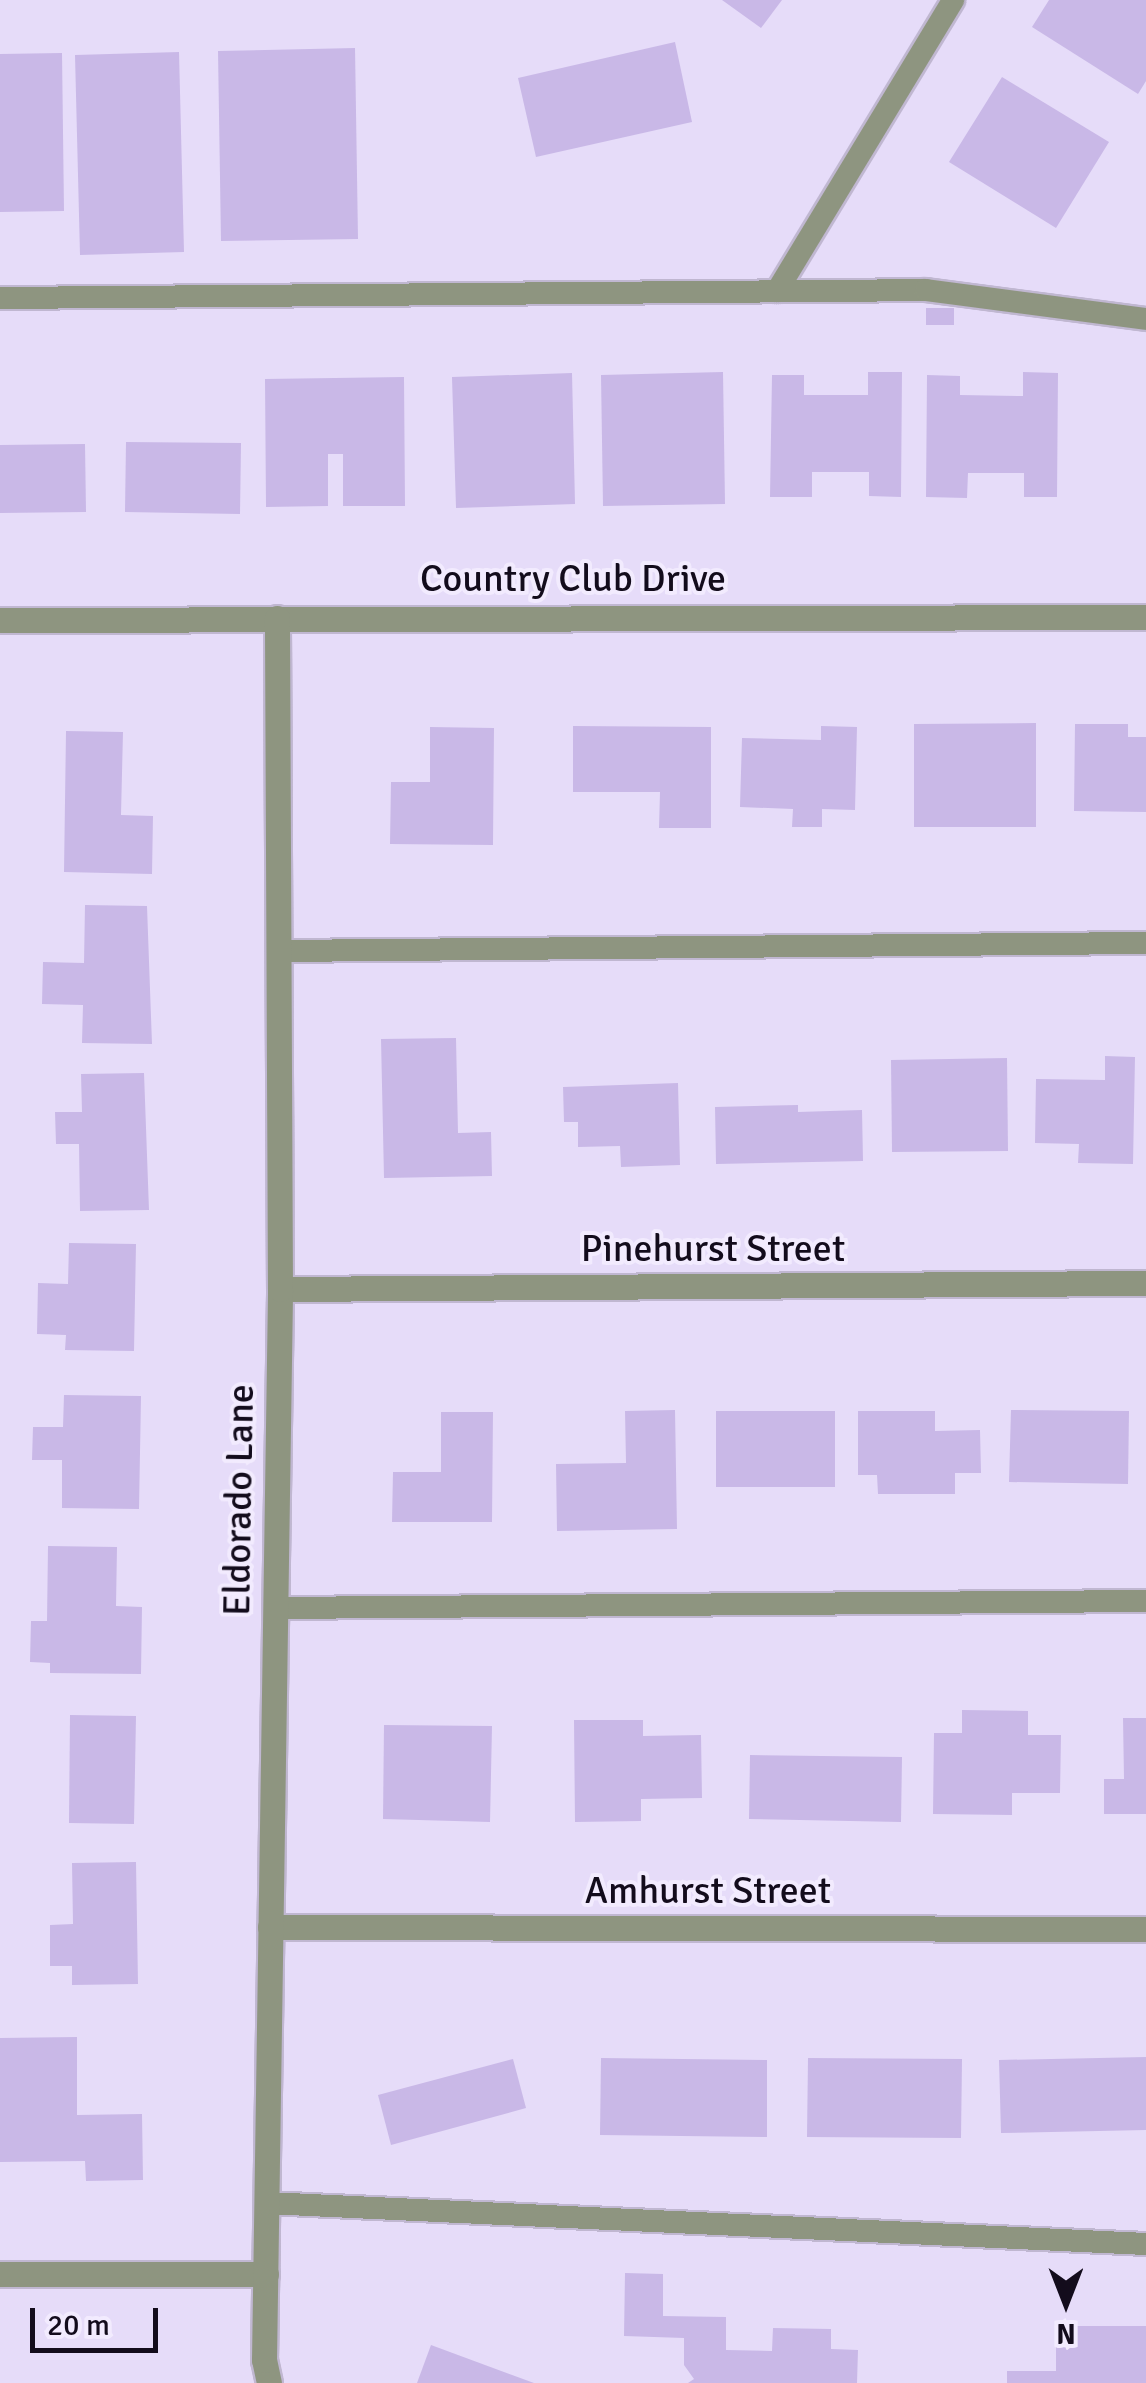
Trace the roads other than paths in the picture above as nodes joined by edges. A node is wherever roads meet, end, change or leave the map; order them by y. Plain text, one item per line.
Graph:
1 (954, 0) edge
2 (777, 291) junction
3 (0, 298) edge
4 (1146, 319) edge
5 (1146, 616) edge
6 (277, 618) junction
7 (0, 620) edge
8 (1146, 943) edge
9 (278, 950) junction
10 (1146, 1284) edge
11 (280, 1289) junction
12 (1146, 1601) edge
13 (275, 1608) junction
14 (270, 1927) junction
15 (1146, 1929) edge
16 (267, 2203) junction
17 (1146, 2244) edge
18 (0, 2274) edge
19 (266, 2274) junction
20 (270, 2383) edge

1 - 2 lane
2 - 3 lane
2 - 4 lane
5 - 6 street, Country Club Drive
6 - 7 street, Country Club Drive
6 - 9 street, Eldorado Lane
8 - 9 lane
9 - 11 street, Eldorado Lane
10 - 11 street, Pinehurst Street
11 - 13 street, Eldorado Lane
12 - 13 lane
13 - 14 street, Eldorado Lane
14 - 15 street, Amhurst Street
14 - 16 street, Eldorado Lane
16 - 17 lane
16 - 19 street, Eldorado Lane
18 - 19 street
19 - 20 street, Eldorado Lane

